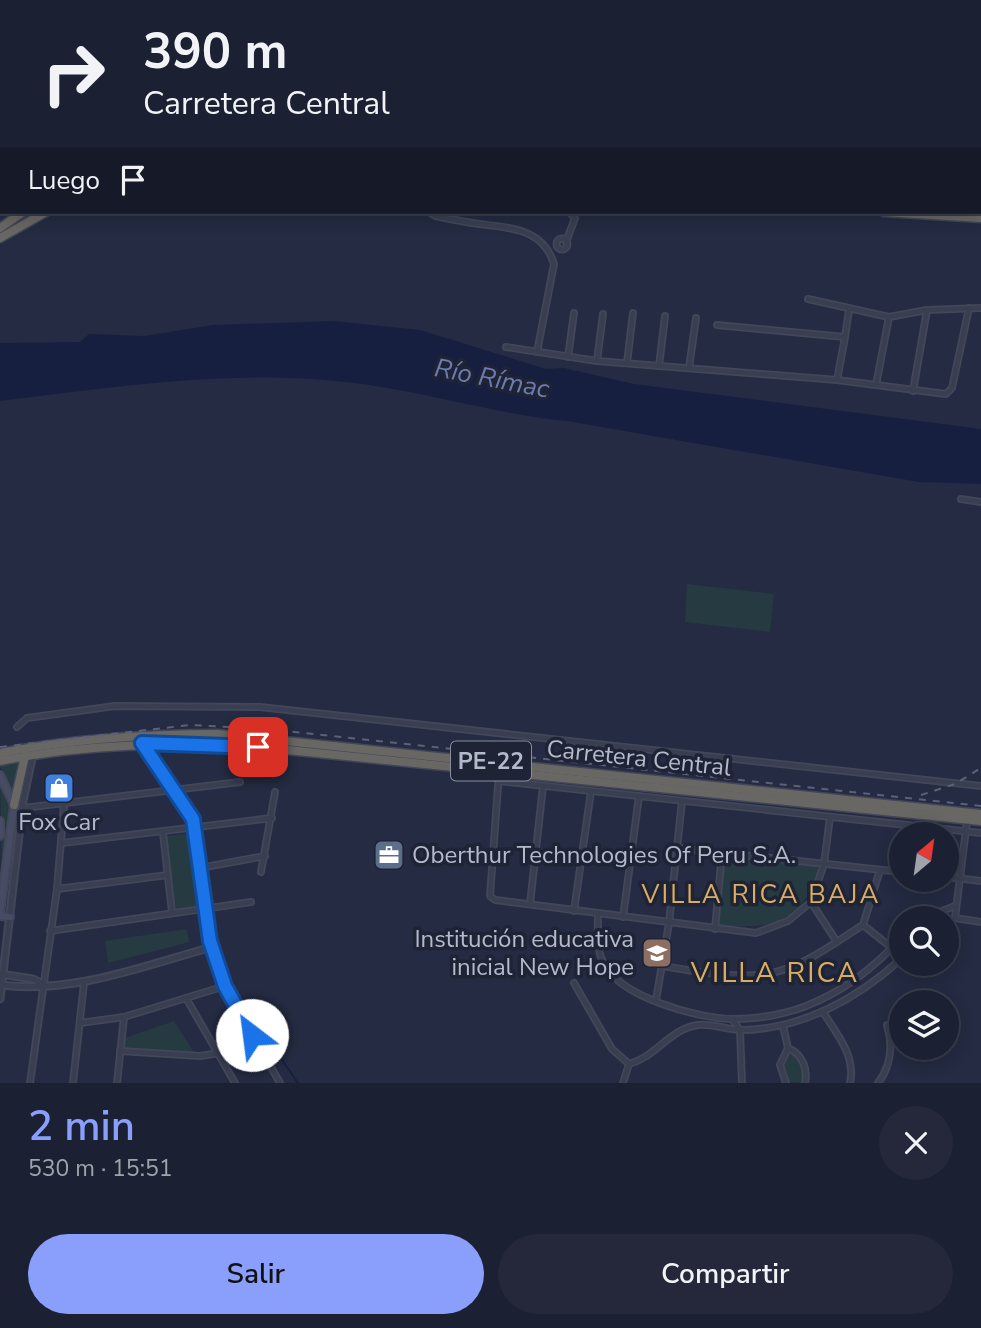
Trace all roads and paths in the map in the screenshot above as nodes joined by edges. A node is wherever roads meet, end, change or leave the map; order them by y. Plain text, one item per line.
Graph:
1 (20, 214) edge
2 (42, 214) edge
3 (432, 214) edge
4 (576, 214) edge
5 (916, 214) edge
6 (981, 218) edge
7 (0, 228) edge
8 (0, 238) edge
9 (566, 242) dead end
10 (808, 299) dead end
11 (969, 307) junction
12 (981, 308) edge
13 (849, 310) junction
14 (927, 310) junction
15 (574, 313) dead end
16 (633, 313) dead end
17 (603, 314) dead end
18 (665, 316) dead end
19 (889, 317) junction
20 (696, 318) dead end
21 (717, 325) dead end
22 (845, 337) junction
23 (506, 347) dead end
24 (537, 352) junction
25 (568, 357) junction
26 (597, 361) junction
27 (626, 363) junction
28 (659, 366) junction
29 (689, 369) junction
30 (837, 380) junction
31 (876, 385) junction
32 (913, 391) junction
33 (961, 499) dead end
34 (981, 502) edge
35 (17, 727) dead end
36 (142, 743) junction
37 (0, 753) edge
38 (29, 755) junction
39 (0, 761) edge
40 (543, 771) junction
41 (0, 775) edge
42 (499, 776) junction
43 (240, 782) dead end
44 (543, 786) junction
45 (981, 786) edge
46 (174, 790) junction
47 (591, 791) junction
48 (275, 792) dead end
49 (639, 796) junction
50 (682, 800) junction
51 (64, 804) junction
52 (19, 806) junction
53 (981, 814) edge
54 (830, 817) junction
55 (272, 818) junction
56 (967, 820) junction
57 (0, 821) edge
58 (981, 821) edge
59 (195, 829) junction
60 (965, 831) junction
61 (163, 832) junction
62 (981, 833) edge
63 (0, 836) edge
64 (62, 843) junction
65 (677, 848) junction
66 (722, 853) junction
67 (265, 856) junction
68 (824, 864) junction
69 (200, 868) junction
70 (880, 870) junction
71 (889, 871) edge
72 (261, 872) dead end
73 (168, 875) junction
74 (2, 876) edge
75 (959, 878) joint
76 (981, 881) edge
77 (57, 889) junction
78 (957, 892) edge
79 (251, 902) dead end
80 (811, 902) junction
81 (530, 904) junction
82 (955, 906) edge
83 (205, 908) junction
84 (574, 911) junction
85 (172, 912) junction
86 (0, 914) edge
87 (598, 914) junction
88 (10, 917) junction
89 (623, 917) junction
90 (959, 919) edge
91 (981, 922) edge
92 (669, 923) junction
93 (863, 925) junction
94 (715, 929) junction
95 (50, 931) junction
96 (837, 942) junction
97 (889, 946) edge
98 (212, 947) junction
99 (889, 950) edge
100 (662, 966) junction
101 (889, 969) edge
102 (2, 974) edge
103 (84, 982) junction
104 (574, 983) dead end
105 (1, 985) edge
106 (44, 985) junction
107 (225, 986) junction
108 (186, 998) junction
109 (0, 999) edge
110 (656, 1000) junction
111 (823, 1012) junction
112 (124, 1017) junction
113 (732, 1018) junction
114 (80, 1023) junction
115 (887, 1025) dead end
116 (783, 1026) junction
117 (740, 1030) junction
118 (788, 1048) junction
119 (120, 1051) junction
120 (219, 1053) junction
121 (629, 1064) junction
122 (30, 1083) edge
123 (74, 1083) edge
124 (117, 1083) edge
125 (235, 1083) edge
126 (280, 1083) edge
127 (623, 1083) edge
128 (742, 1083) edge
129 (786, 1083) edge
130 (805, 1083) edge
131 (850, 1083) edge
132 (878, 1083) edge

1 - 7 highway
2 - 8 highway
3 - 24 street
4 - 9 street
5 - 6 highway
10 - 13 street
11 - 12 street
11 - 14 street
11 - 32 street
13 - 19 street
13 - 22 street
14 - 19 street
14 - 32 street
15 - 25 street
16 - 27 street
17 - 26 street
18 - 28 street
19 - 31 street
20 - 29 street
21 - 22 street
22 - 30 street
23 - 24 street
24 - 25 street
25 - 26 street
26 - 27 street
27 - 28 street
28 - 29 street
29 - 30 street
30 - 31 street
31 - 32 street
33 - 34 street
35 - 45 street
36 - 38 highway, Carretera Central / PE-22
36 - 42 highway, Carretera Central / PE-22
36 - 46 street
37 - 40 highway, Carretera Central / PE-22
38 - 39 highway, Carretera Central / PE-22
38 - 52 highway
40 - 42 highway, Carretera Central / PE-22
40 - 53 highway, Carretera Central / PE-22
40 - 56 highway, Carretera Central / PE-22
41 - 52 main road
42 - 44 street
42 - 81 street
43 - 46 street
44 - 47 street
44 - 81 street
46 - 51 street
46 - 59 street
47 - 49 street
47 - 84 street
48 - 55 street
49 - 50 street
49 - 89 street
50 - 54 street
50 - 65 street
51 - 52 street
51 - 64 street
52 - 74 main road
52 - 88 street
54 - 60 street
54 - 68 street
55 - 59 street
55 - 67 street
56 - 58 highway, Carretera Central / PE-22
56 - 60 street
57 - 63 main road
59 - 61 street
59 - 69 street
60 - 62 street
60 - 75 street
61 - 64 street
61 - 73 street
64 - 77 street
65 - 66 street
65 - 92 street
66 - 68 street
66 - 94 street
67 - 69 street
67 - 72 street
68 - 70 street
68 - 80 street
69 - 83 street
70 - 71 street
70 - 93 street
73 - 77 street
73 - 85 street
74 - 86 main road
75 - 76 street
77 - 95 street
78 - 82 street
79 - 83 street
80 - 94 street
80 - 96 street
81 - 84 street
83 - 85 street
83 - 98 street
84 - 87 street
85 - 95 street
86 - 88 main road
87 - 89 street
87 - 110 street
88 - 102 street
89 - 92 street
90 - 91 street
92 - 94 street
92 - 100 street
93 - 96 street
93 - 97 street
95 - 106 street
96 - 100 street
98 - 103 street
98 - 107 street
99 - 113 street
100 - 110 street
101 - 111 street
102 - 105 street
102 - 106 street
103 - 106 street
103 - 114 street
104 - 121 street
105 - 106 street
105 - 109 street
106 - 122 street
107 - 108 street
107 - 126 street
108 - 112 street
108 - 120 street
110 - 113 street
111 - 116 street
111 - 131 street
112 - 114 street
112 - 119 street
113 - 117 street
114 - 123 street
115 - 132 street
116 - 117 street
116 - 118 street
117 - 121 street
117 - 128 street
118 - 129 street
118 - 130 street
119 - 120 street
119 - 124 street
120 - 125 street
121 - 127 street

